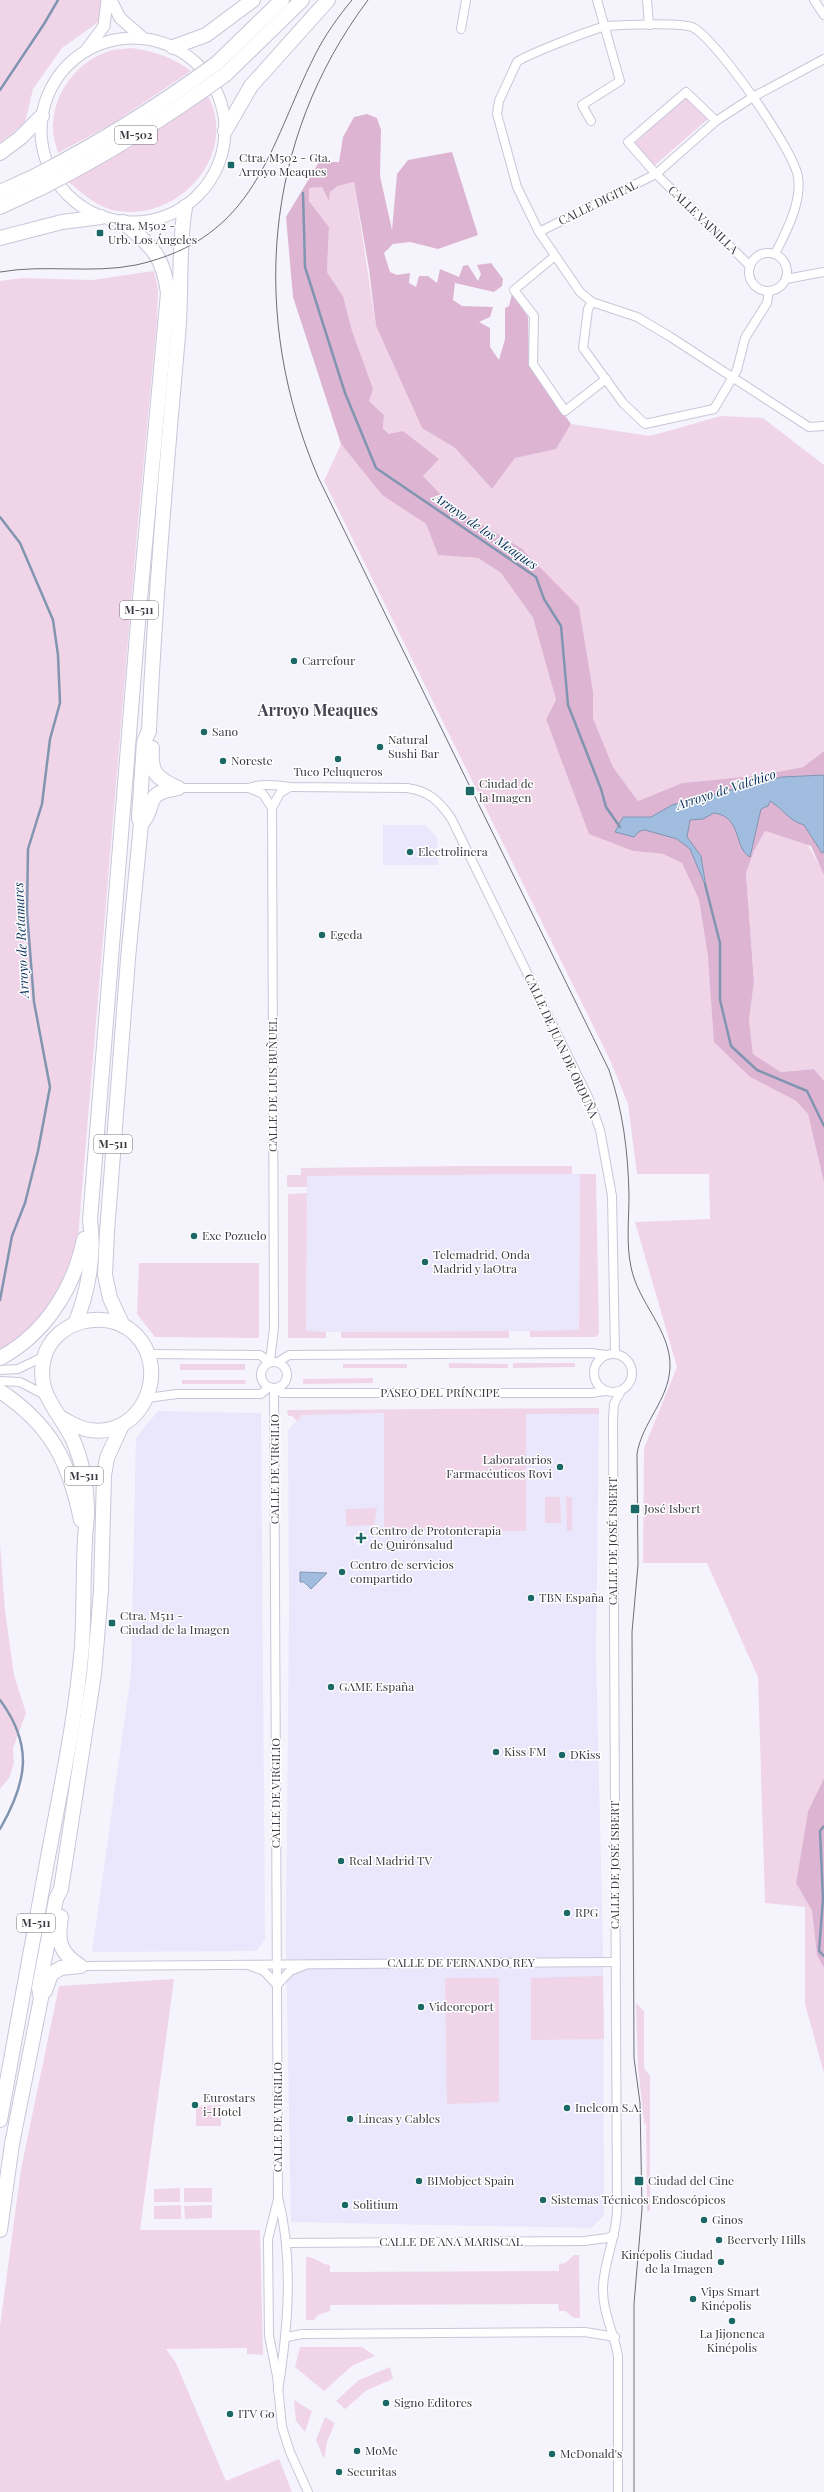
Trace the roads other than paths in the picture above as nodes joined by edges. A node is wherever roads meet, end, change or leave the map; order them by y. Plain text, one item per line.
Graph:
1 (107, 0) edge
2 (111, 0) edge
3 (253, 0) edge
4 (282, 0) edge
5 (302, 0) edge
6 (328, 0) edge
7 (466, 0) edge
8 (597, 0) edge
9 (646, 0) edge
10 (814, 0) edge
11 (824, 15) edge
12 (649, 25) junction
13 (605, 26) junction
14 (461, 29) dead end
15 (143, 38) junction
16 (173, 47) junction
17 (86, 50) junction
18 (824, 59) edge
19 (753, 97) junction
20 (42, 116) junction
21 (591, 121) dead end
22 (716, 121) junction
23 (225, 130) junction
24 (0, 153) edge
25 (656, 174) junction
26 (38, 182) junction
27 (0, 192) edge
28 (0, 207) edge
29 (185, 207) junction
30 (101, 217) junction
31 (123, 222) junction
32 (539, 232) junction
33 (0, 238) edge
34 (775, 254) junction
35 (555, 256) junction
36 (750, 266) junction
37 (824, 272) edge
38 (786, 279) junction
39 (769, 292) junction
40 (592, 302) junction
41 (733, 376) junction
42 (606, 378) junction
43 (824, 426) edge
44 (149, 731) junction
45 (178, 788) junction
46 (249, 788) junction
47 (290, 788) junction
48 (272, 808) junction
49 (141, 824) junction
50 (90, 1220) junction
51 (75, 1324) junction
52 (123, 1326) junction
53 (148, 1354) junction
54 (615, 1354) junction
55 (45, 1356) junction
56 (606, 1356) junction
57 (0, 1358) edge
58 (272, 1362) junction
59 (0, 1370) edge
60 (0, 1380) edge
61 (274, 1388) junction
62 (0, 1391) edge
63 (605, 1391) junction
64 (621, 1391) junction
65 (45, 1395) junction
66 (147, 1398) junction
67 (61, 1418) junction
68 (122, 1425) junction
69 (85, 1538) junction
70 (61, 1889) junction
71 (616, 1962) junction
72 (277, 1963) junction
73 (247, 1965) junction
74 (306, 1965) junction
75 (80, 1966) junction
76 (277, 1985) junction
77 (41, 1998) junction
78 (0, 2120) edge
79 (278, 2197) junction
80 (0, 2230) edge
81 (614, 2235) junction
82 (286, 2243) junction
83 (287, 2337) junction
84 (615, 2337) junction
85 (278, 2391) junction
86 (308, 2492) edge
87 (618, 2492) edge

1 - 17 street
2 - 15 street
3 - 16 highway
4 - 26 highway, M-502, bridge
5 - 26 highway, M-502, bridge
6 - 23 highway
7 - 14 street
8 - 13 street
9 - 12 street
10 - 11 street
12 - 13 street
12 - 19 street
13 - 21 street
13 - 32 street
15 - 16 street
15 - 17 street
16 - 23 street
17 - 20 street
18 - 19 street, CALLE DIGITAL
19 - 22 street, CALLE DIGITAL
19 - 34 street
20 - 24 highway
20 - 30 street
22 - 25 street, CALLE DIGITAL
22 - 25 street
23 - 29 street
25 - 32 street, CALLE DIGITAL
25 - 36 street, CALLE VAINILLA
26 - 27 highway, M-502
26 - 28 highway, M-502
29 - 31 street
29 - 44 highway, M-511
30 - 31 street
30 - 33 highway
31 - 50 highway, M-511
32 - 35 street
34 - 36 street
34 - 38 street
35 - 40 street
35 - 42 street
36 - 39 street
37 - 38 street
38 - 39 street
39 - 41 street
40 - 41 street
40 - 42 street
41 - 42 street
41 - 43 street
44 - 45 highway
44 - 49 highway, M-511
45 - 46 street, CALLE DE JUAN DE ORDUÑA
45 - 49 highway
46 - 47 street, CALLE DE JUAN DE ORDUÑA
46 - 48 street
47 - 48 street
47 - 54 street, CALLE DE JUAN DE ORDUÑA
48 - 58 street, CALLE DE LUIS BUÑUEL
49 - 52 highway, M-511
50 - 51 highway, M-511
50 - 57 highway
51 - 52 highway, M-511
51 - 55 highway, M-511
52 - 53 highway, M-511
53 - 58 street
53 - 66 highway, M-511
54 - 56 street
54 - 64 street
55 - 59 street
55 - 65 highway, M-511
56 - 58 street
56 - 63 street
58 - 61 street
58 - 61 street
60 - 65 street
61 - 63 street, PASEO DEL PRÍNCIPE
61 - 66 street
61 - 72 street, CALLE DE VIRGILIO
62 - 69 highway
63 - 64 street
64 - 71 street, CALLE DE JOSÉ ISBERT
65 - 67 highway, M-511
66 - 68 highway, M-511
67 - 68 highway, M-511
67 - 69 highway, M-511
68 - 70 highway, M-511
69 - 78 highway, M-511
70 - 75 highway, M-511
70 - 77 highway, M-511
71 - 74 street, CALLE DE FERNANDO REY
71 - 81 street, CALLE DE JOSÉ ISBERT
72 - 73 street, CALLE DE FERNANDO REY
72 - 74 street, CALLE DE FERNANDO REY
72 - 76 street, CALLE DE VIRGILIO
73 - 75 street, CALLE DE FERNANDO REY
73 - 76 street, CALLE DE FERNANDO REY
74 - 76 street, CALLE DE FERNANDO REY
75 - 77 highway, M-511
76 - 79 street, CALLE DE VIRGILIO
77 - 80 highway, M-511
79 - 82 street, CALLE DE VIRGILIO
79 - 85 street, CALLE DE VIRGILIO
81 - 82 street, CALLE DE ANA MARISCAL
81 - 84 street, CALLE DE JOSÉ ISBERT
82 - 83 street, CALLE DE VIRGILIO
83 - 84 street
83 - 85 street, CALLE DE VIRGILIO
84 - 87 street, CALLE DE JOSÉ ISBERT
85 - 86 street, CALLE DE VIRGILIO

